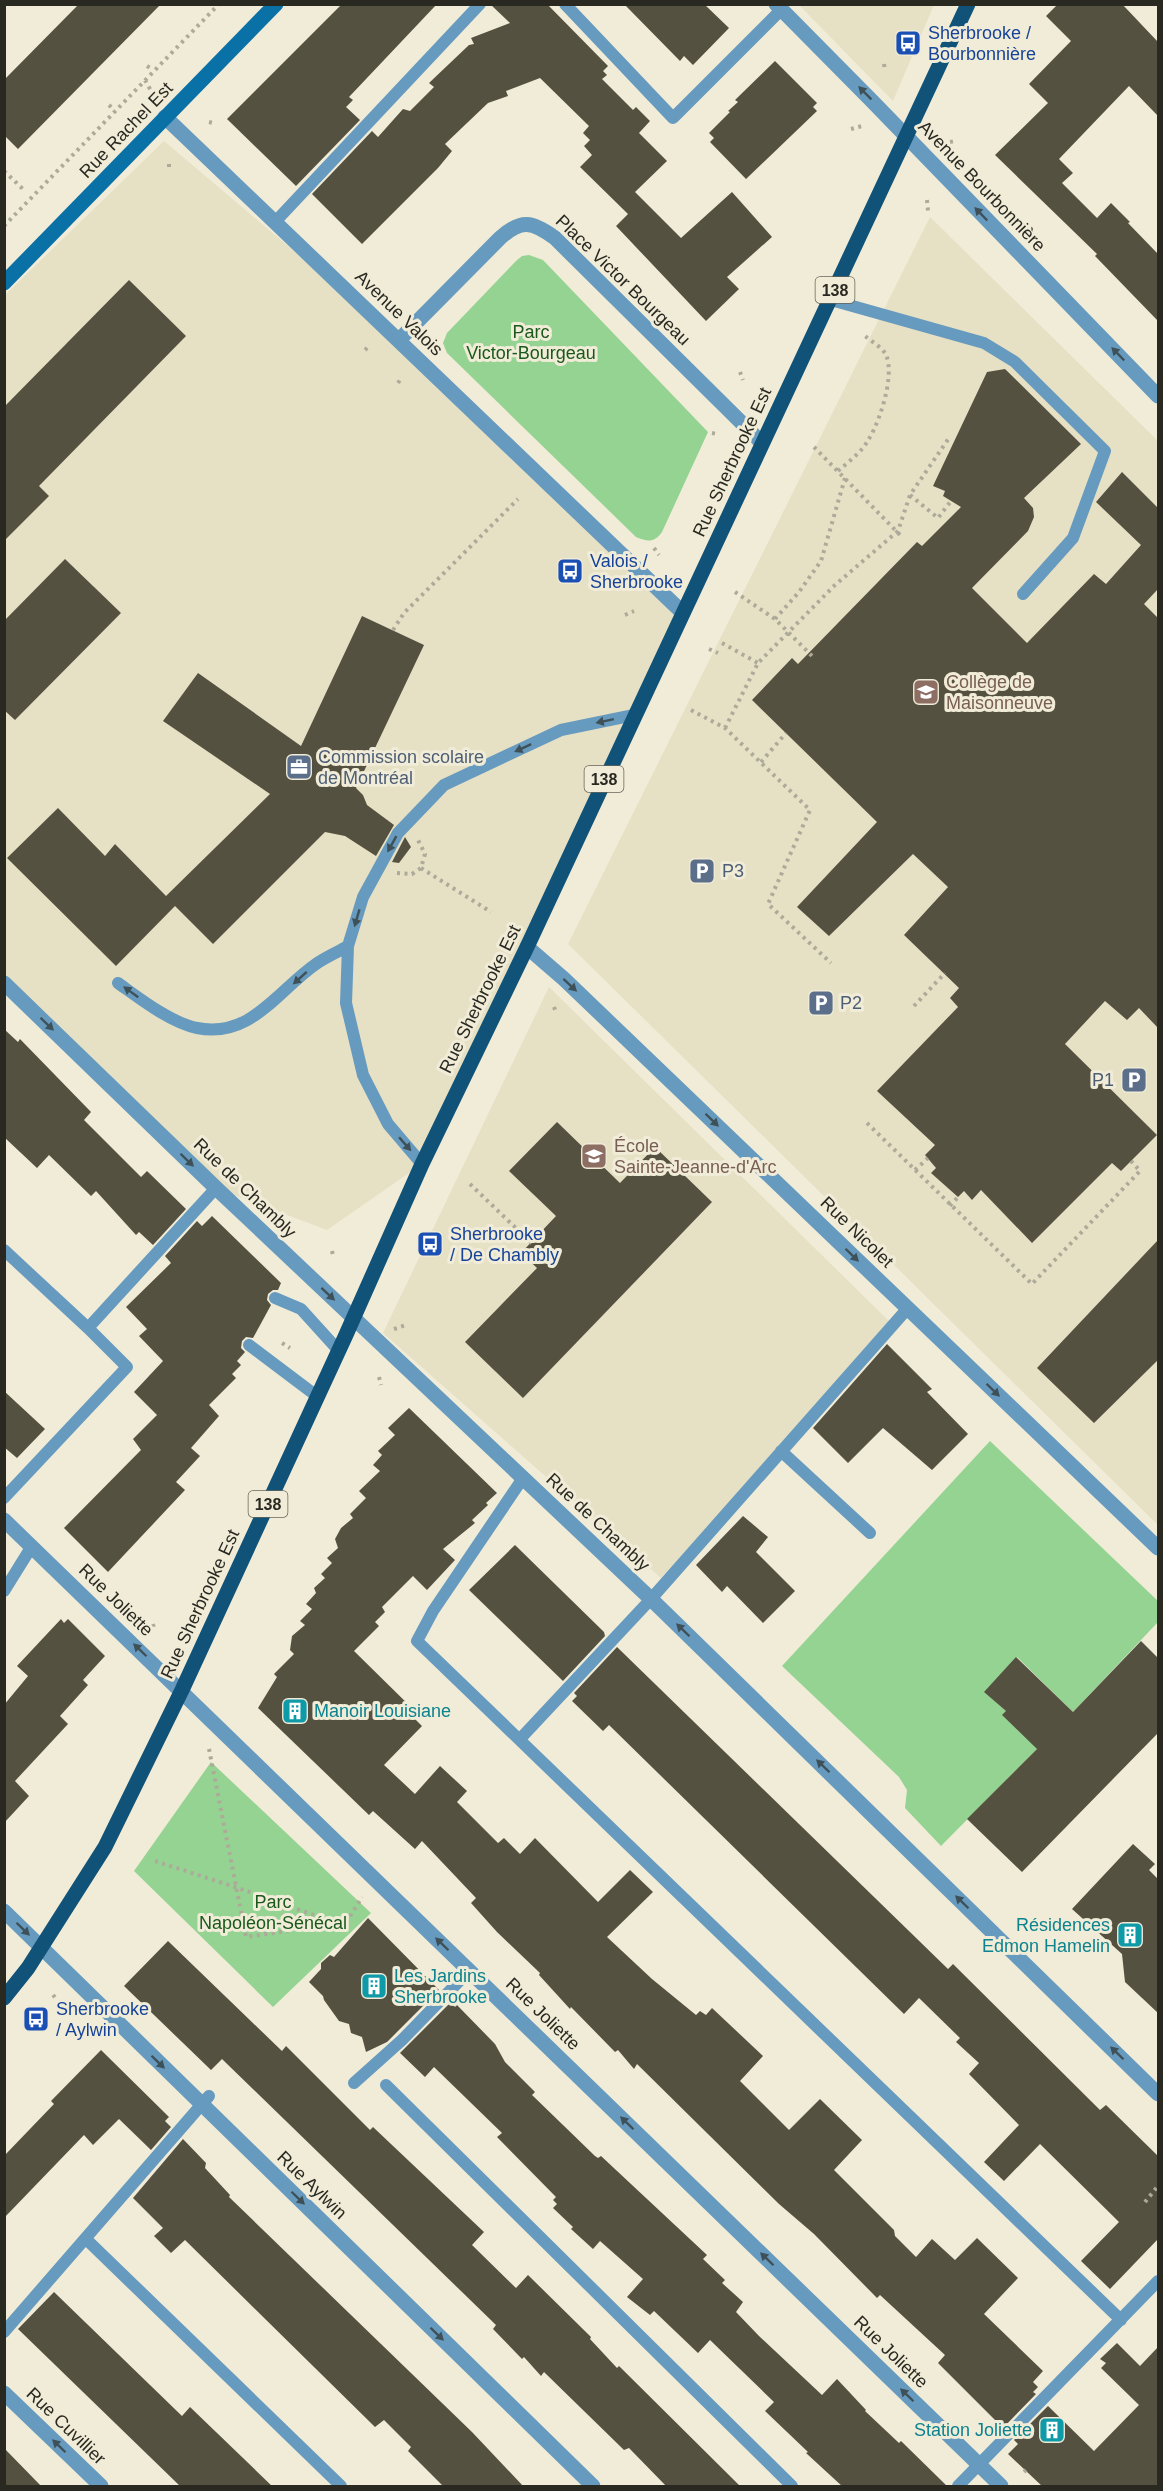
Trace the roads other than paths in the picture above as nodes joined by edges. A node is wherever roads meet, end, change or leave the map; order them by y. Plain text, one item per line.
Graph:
1 (276, 4) edge
2 (480, 4) edge
3 (565, 4) edge
4 (968, 4) edge
5 (778, 7) edge
6 (165, 117) junction
7 (906, 135) junction
8 (275, 222) junction
9 (4, 283) edge
10 (831, 300) junction
11 (399, 340) junction
12 (1158, 396) edge
13 (762, 443) junction
14 (1023, 594) dead end
15 (682, 612) junction
16 (634, 715) junction
17 (348, 946) junction
18 (527, 946) junction
19 (4, 983) edge
20 (118, 983) dead end
21 (422, 1164) junction
22 (216, 1188) junction
23 (4, 1250) edge
24 (274, 1298) dead end
25 (908, 1308) junction
26 (354, 1317) junction
27 (88, 1328) junction
28 (249, 1345) dead end
29 (339, 1351) junction
30 (318, 1397) junction
31 (781, 1451) junction
32 (523, 1478) junction
33 (4, 1498) edge
34 (4, 1520) edge
35 (870, 1533) dead end
36 (32, 1546) junction
37 (1158, 1548) edge
38 (4, 1591) edge
39 (651, 1599) junction
40 (182, 1690) junction
41 (520, 1739) junction
42 (4, 1911) edge
43 (41, 1947) junction
44 (470, 1970) junction
45 (4, 1998) edge
46 (354, 2083) dead end
47 (386, 2085) dead end
48 (1158, 2094) edge
49 (206, 2100) junction
50 (87, 2240) junction
51 (1158, 2281) edge
52 (1121, 2320) junction
53 (4, 2332) edge
54 (4, 2393) edge
55 (979, 2465) junction
56 (101, 2487) edge
57 (340, 2487) edge
58 (593, 2487) edge
59 (792, 2487) edge
60 (958, 2487) edge
61 (1001, 2487) edge

1 - 6 main road, Rue Rachel Est
2 - 8 lane
3 - 5 lane
4 - 7 main road, Rue Sherbrooke Est / 138
7 -> 5 street, Avenue Bourbonnière
6 - 8 street, Avenue Valois
6 - 9 main road, Rue Rachel Est
7 - 10 main road, Rue Sherbrooke Est / 138
12 -> 7 street, Avenue Bourbonnière
8 - 11 street, Avenue Valois
10 - 13 main road, Rue Sherbrooke Est / 138
10 - 14 lane
11 - 13 street, Place Victor Bourgeau
11 - 15 street, Avenue Valois
13 - 15 main road, Rue Sherbrooke Est / 138
15 - 16 main road, Rue Sherbrooke Est / 138
16 -> 17 lane
16 - 18 main road, Rue Sherbrooke Est / 138
17 -> 20 lane
17 -> 21 lane
18 - 21 main road, Rue Sherbrooke Est / 138
18 -> 25 street, Rue Nicolet
19 -> 22 street, Rue de Chambly
21 - 26 main road, Rue Sherbrooke Est / 138
22 -> 26 street, Rue de Chambly
22 - 27 lane
23 - 27 lane
24 - 29 lane
25 - 31 lane
25 -> 37 street, Rue Nicolet
26 - 29 main road, Rue Sherbrooke Est / 138
26 - 32 street, Rue de Chambly
27 - 33 lane
28 - 30 lane
29 - 30 main road, Rue Sherbrooke Est / 138
30 - 40 main road, Rue Sherbrooke Est / 138
31 - 35 lane
31 - 39 lane
32 - 39 street, Rue de Chambly
32 - 41 lane
34 - 36 street, Rue Joliette
36 - 38 lane
40 -> 36 street, Rue Joliette
39 - 41 lane
48 -> 39 street, Rue de Chambly
40 - 43 main road, Rue Sherbrooke Est / 138
44 -> 40 street, Rue Joliette
41 - 52 lane
42 -> 43 street, Rue Aylwin
43 - 45 main road, Rue Sherbrooke Est / 138
43 -> 49 street, Rue Aylwin
44 - 46 lane
55 -> 44 street, Rue Joliette
47 - 59 lane
49 - 50 lane
49 -> 58 street, Rue Aylwin
50 - 53 lane
50 - 57 lane
51 - 52 lane
52 - 55 lane
56 -> 54 street, Rue Cuvillier
55 - 60 lane
55 - 61 street, Rue Joliette

